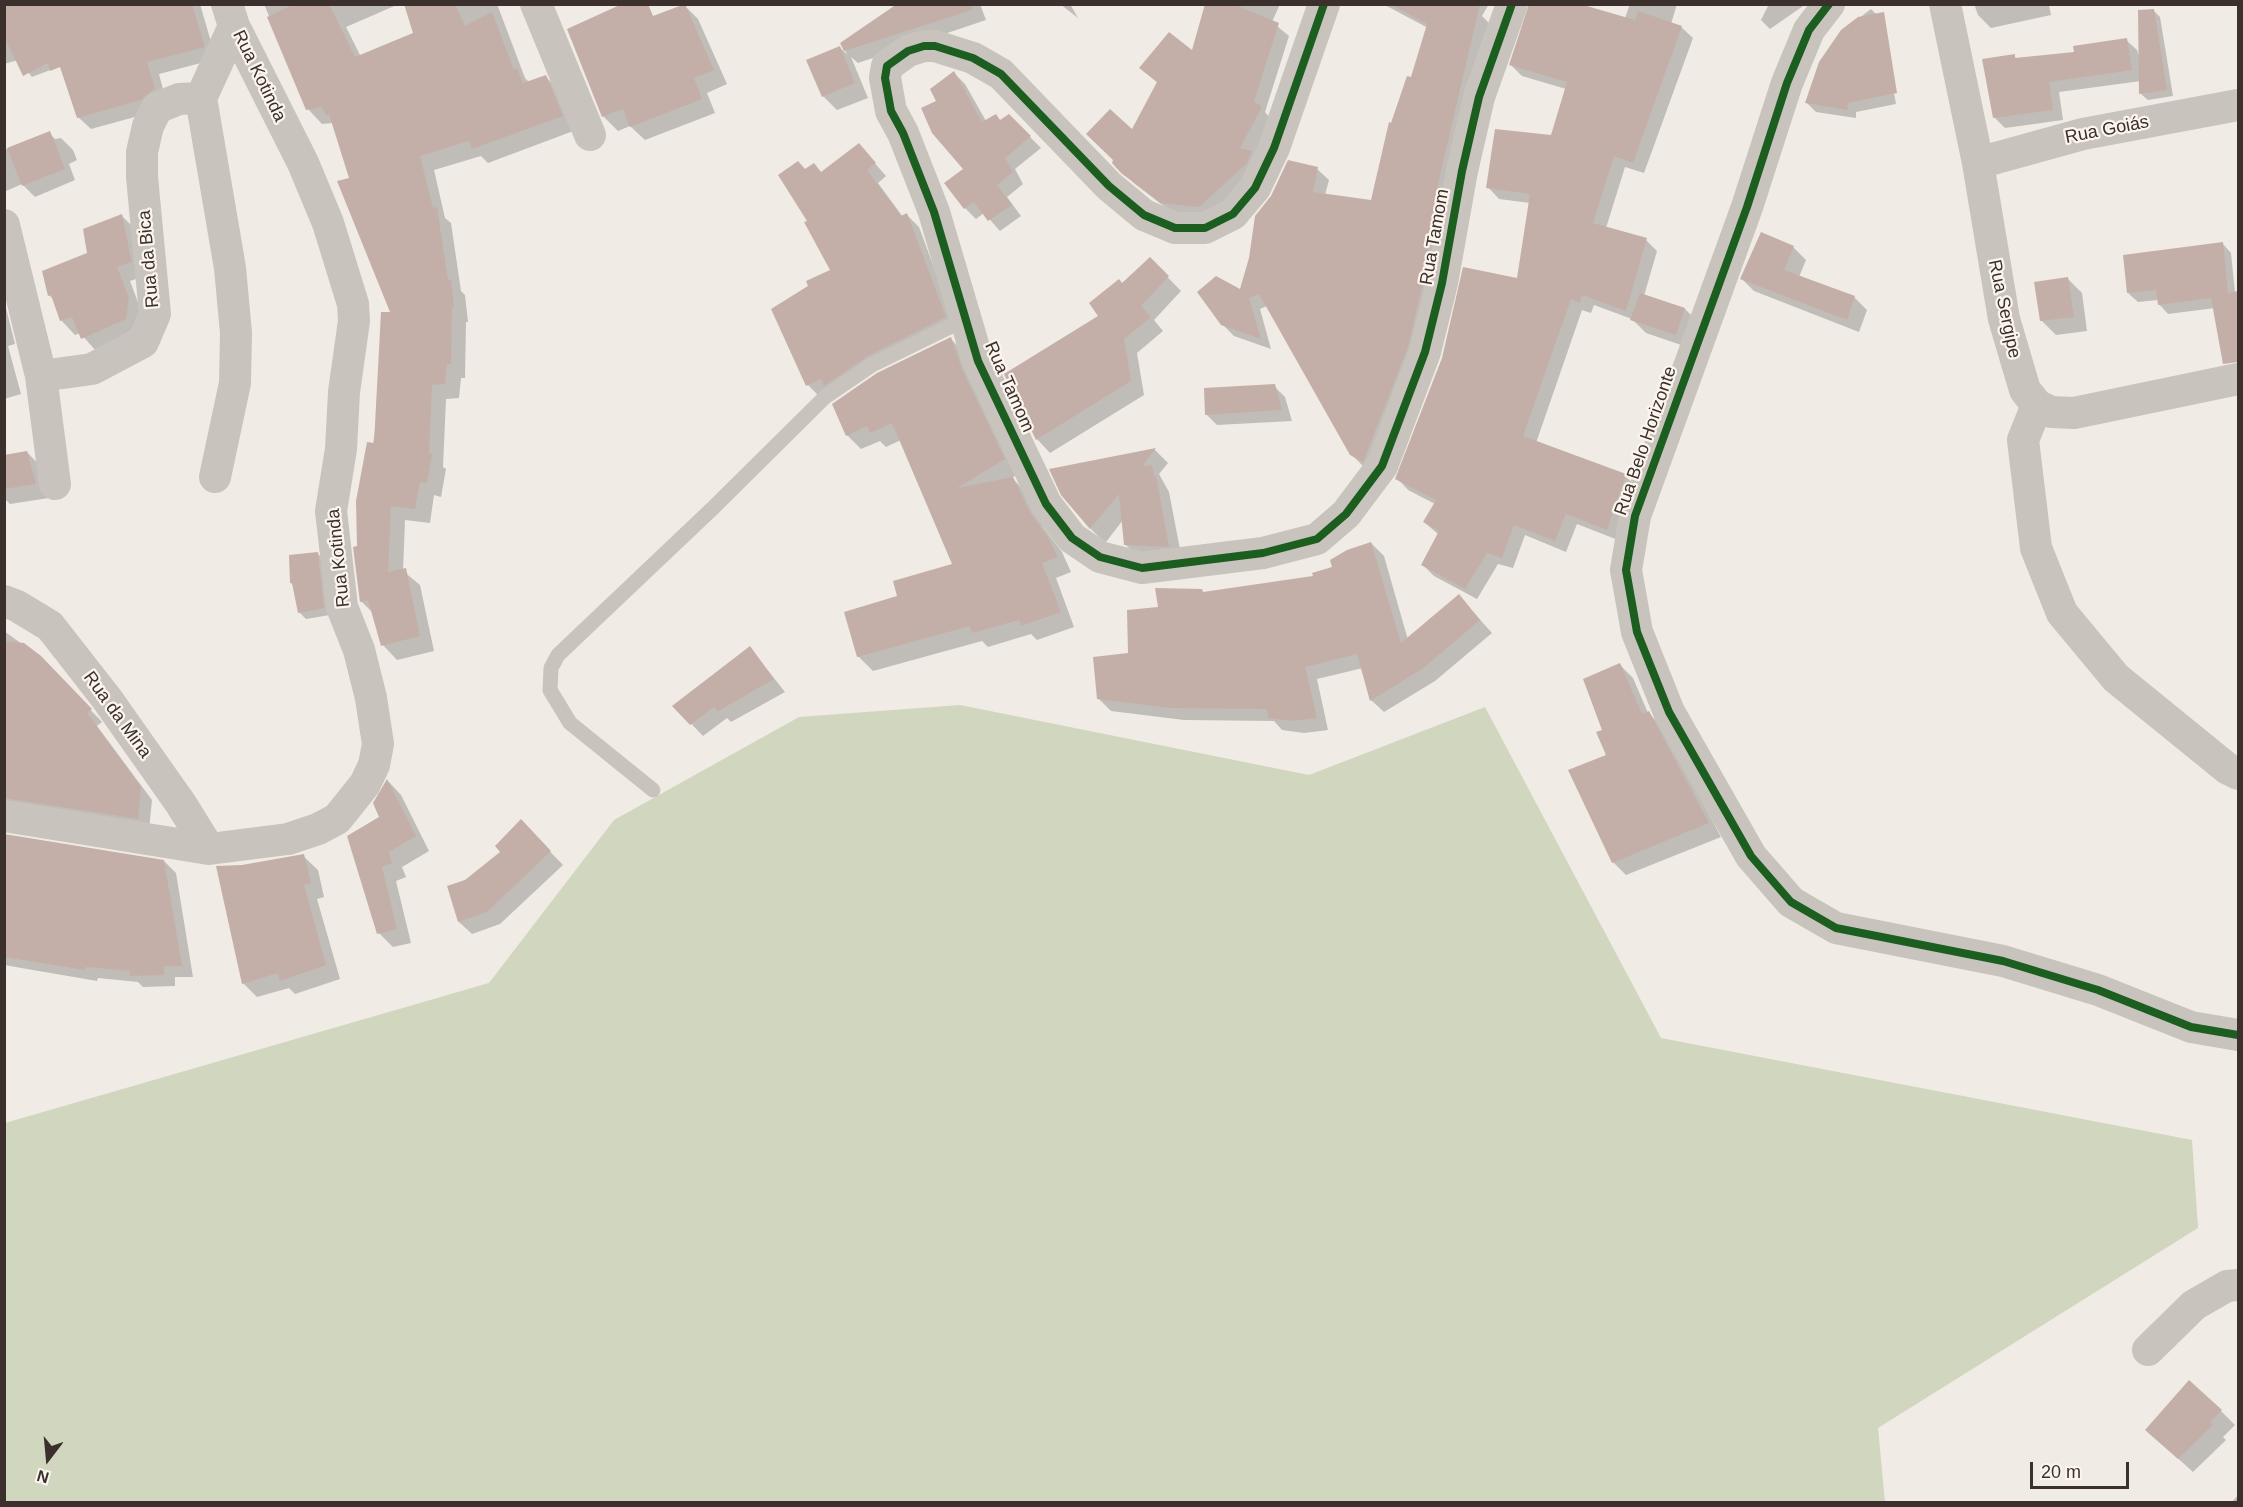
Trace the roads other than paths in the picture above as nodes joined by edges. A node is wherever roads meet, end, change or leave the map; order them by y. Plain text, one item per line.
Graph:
1 (536, 4) edge
2 (1324, 4) edge
3 (1512, 4) edge
4 (1829, 4) edge
5 (1945, 4) edge
6 (231, 15) edge
7 (201, 98) junction
8 (2238, 105) edge
9 (590, 135) dead end
10 (1978, 163) junction
11 (4, 225) edge
12 (966, 319) junction
13 (41, 376) junction
14 (2238, 379) edge
15 (2037, 405) junction
16 (215, 477) dead end
17 (55, 484) dead end
18 (4, 601) edge
19 (2238, 774) edge
20 (653, 790) dead end
21 (4, 816) edge
22 (209, 849) junction
23 (2238, 1035) edge
24 (2238, 1285) edge
25 (2148, 1350) dead end

1 - 9 street
2 - 12 street, Rua Tamom
3 - 12 street, Rua Tamom
4 - 23 street, Rua Belo Horizonte
5 - 10 street, Rua Sergipe
6 - 7 street
6 - 22 street, Rua Kotinda
7 - 13 street, Rua da Bica
7 - 16 street
8 - 10 street, Rua Goiás
10 - 15 street, Rua Sergipe
11 - 13 street
12 - 20 lane
13 - 17 street
14 - 15 street
15 - 19 street
18 - 22 street, Rua da Mina
21 - 22 street, Rua Kotinda
24 - 25 street

